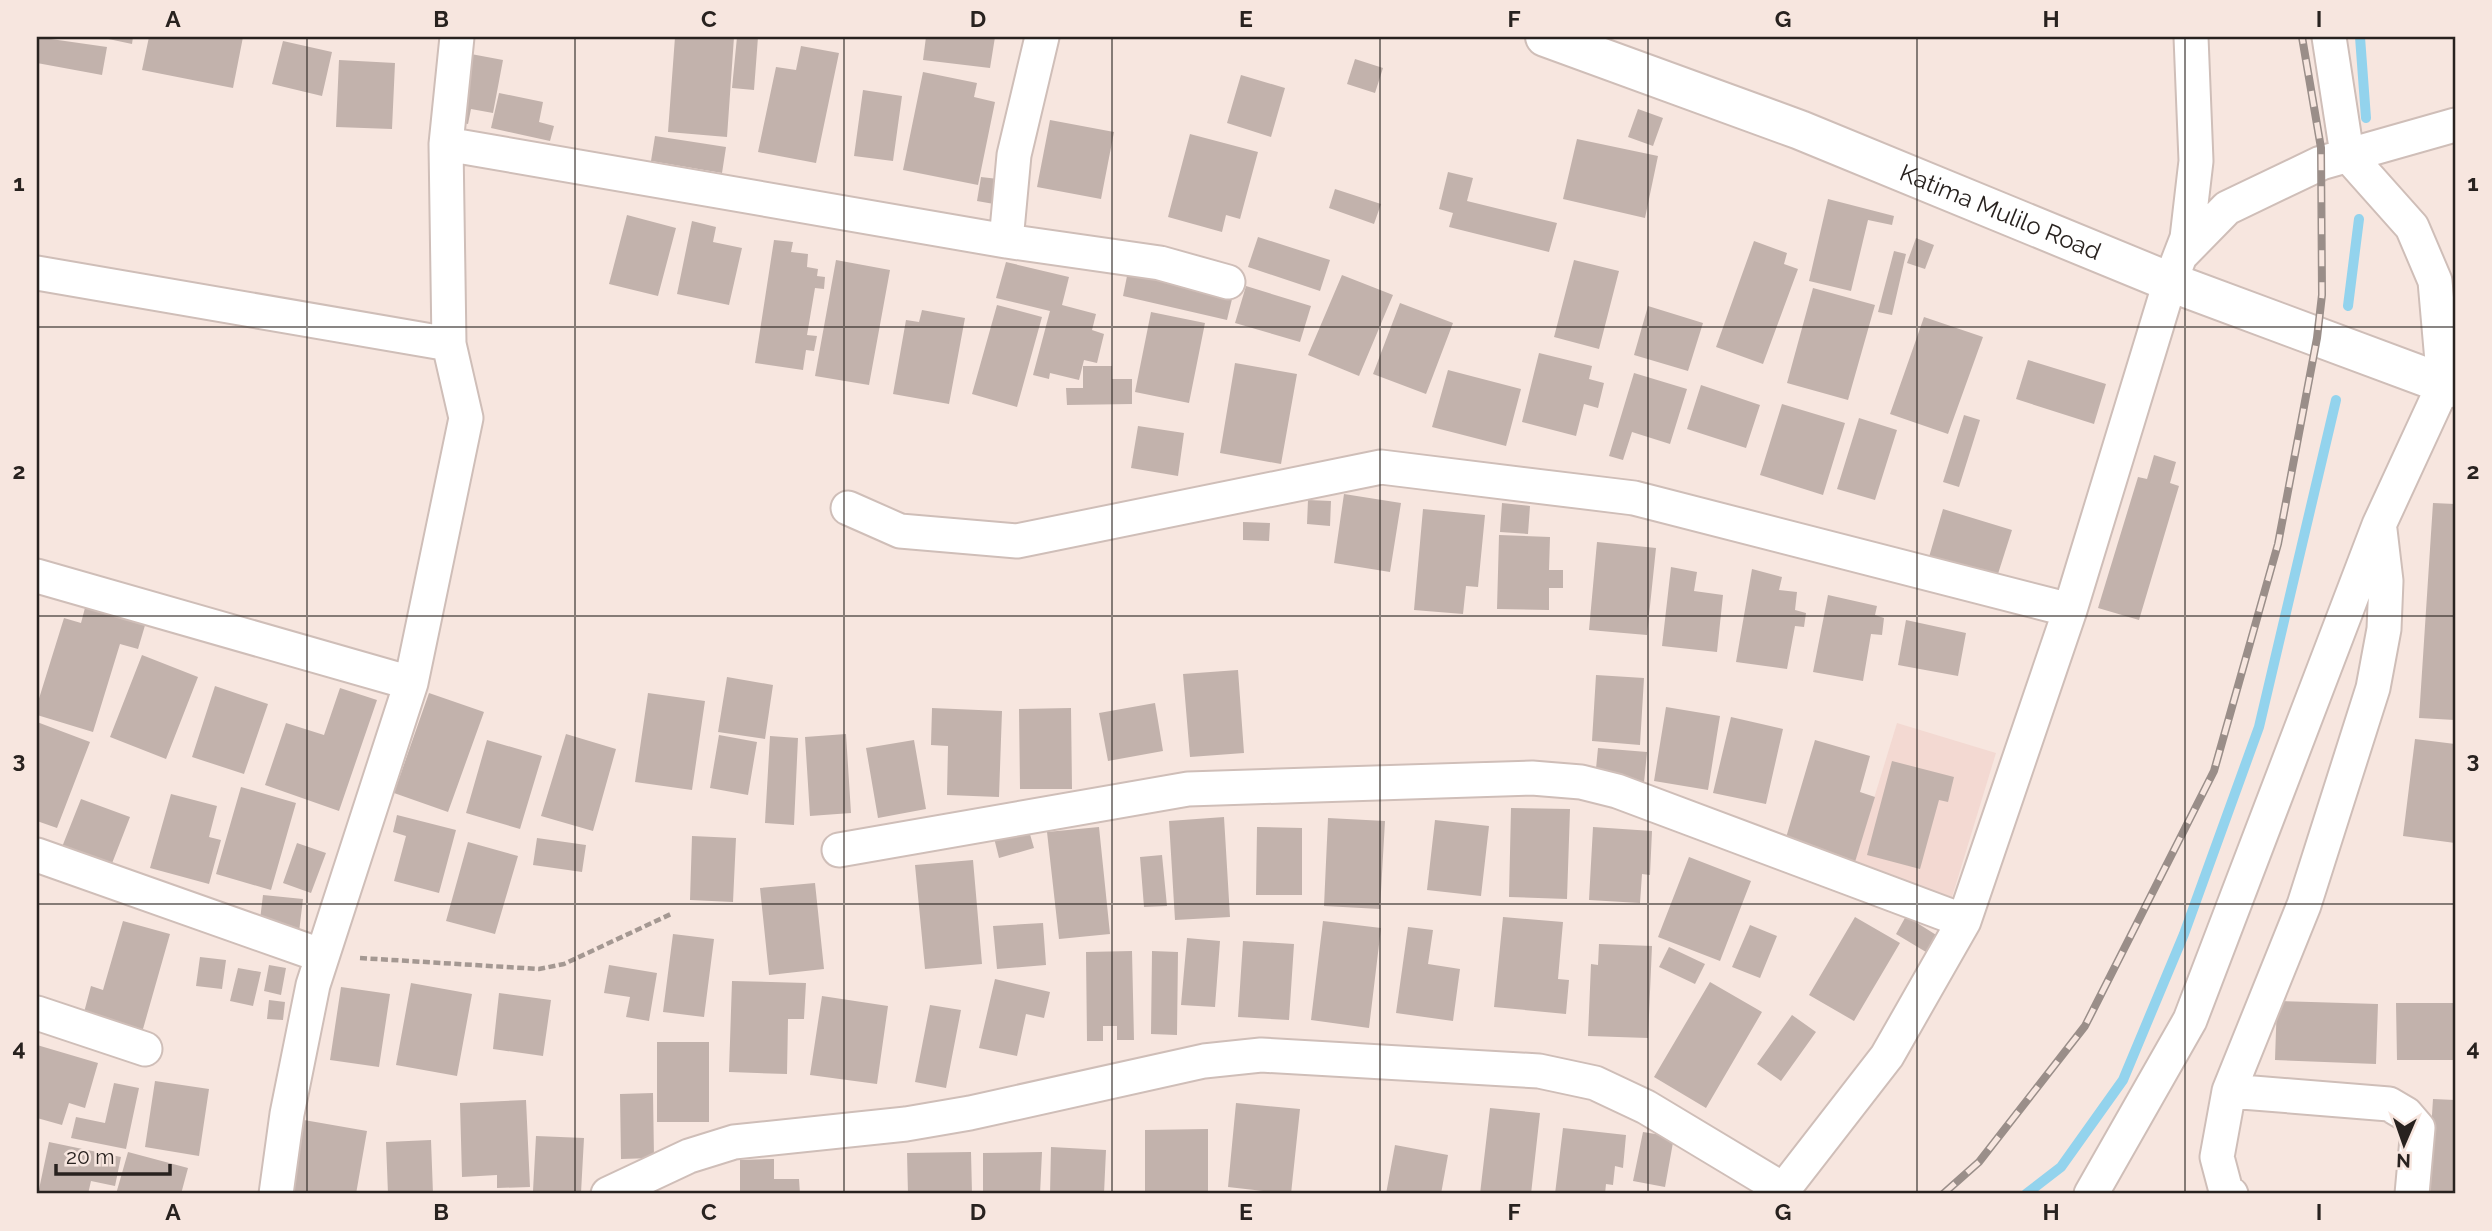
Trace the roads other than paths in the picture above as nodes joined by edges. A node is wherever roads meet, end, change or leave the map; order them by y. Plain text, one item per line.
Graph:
1 (457, 37) edge
2 (1042, 37) edge
3 (1545, 37) edge
4 (2191, 37) edge
5 (2329, 37) edge
6 (2455, 125) edge
7 (446, 144) junction
8 (2347, 154) junction
9 (1006, 241) junction
10 (2175, 269) junction
11 (37, 273) edge
12 (1228, 282) dead end
13 (449, 344) junction
14 (2450, 386) edge
15 (848, 508) dead end
16 (2379, 524) junction
17 (37, 576) edge
18 (2070, 610) junction
19 (411, 683) junction
20 (839, 849) dead end
21 (37, 855) edge
22 (1964, 921) junction
23 (320, 955) junction
24 (37, 1013) edge
25 (145, 1049) dead end
26 (2230, 1091) junction
27 (1782, 1192) edge
28 (276, 1194) edge
29 (608, 1194) edge
30 (2091, 1194) edge
31 (2231, 1194) edge
32 (2412, 1194) edge

1 - 7 street
2 - 9 street
3 - 10 main road, Katima Mulilo Road
4 - 10 street
5 - 8 street
6 - 8 street
7 - 9 street
7 - 13 street
8 - 10 street
8 - 14 street
9 - 12 street
10 - 14 main road, Katima Mulilo Road
10 - 18 street
11 - 13 street
13 - 19 street
14 - 16 street
15 - 18 street
16 - 26 street
16 - 30 street
17 - 19 street
18 - 22 street
19 - 23 street
20 - 22 street
21 - 23 street
22 - 27 street
23 - 28 street
24 - 25 street
26 - 31 street
26 - 32 street
27 - 29 street

